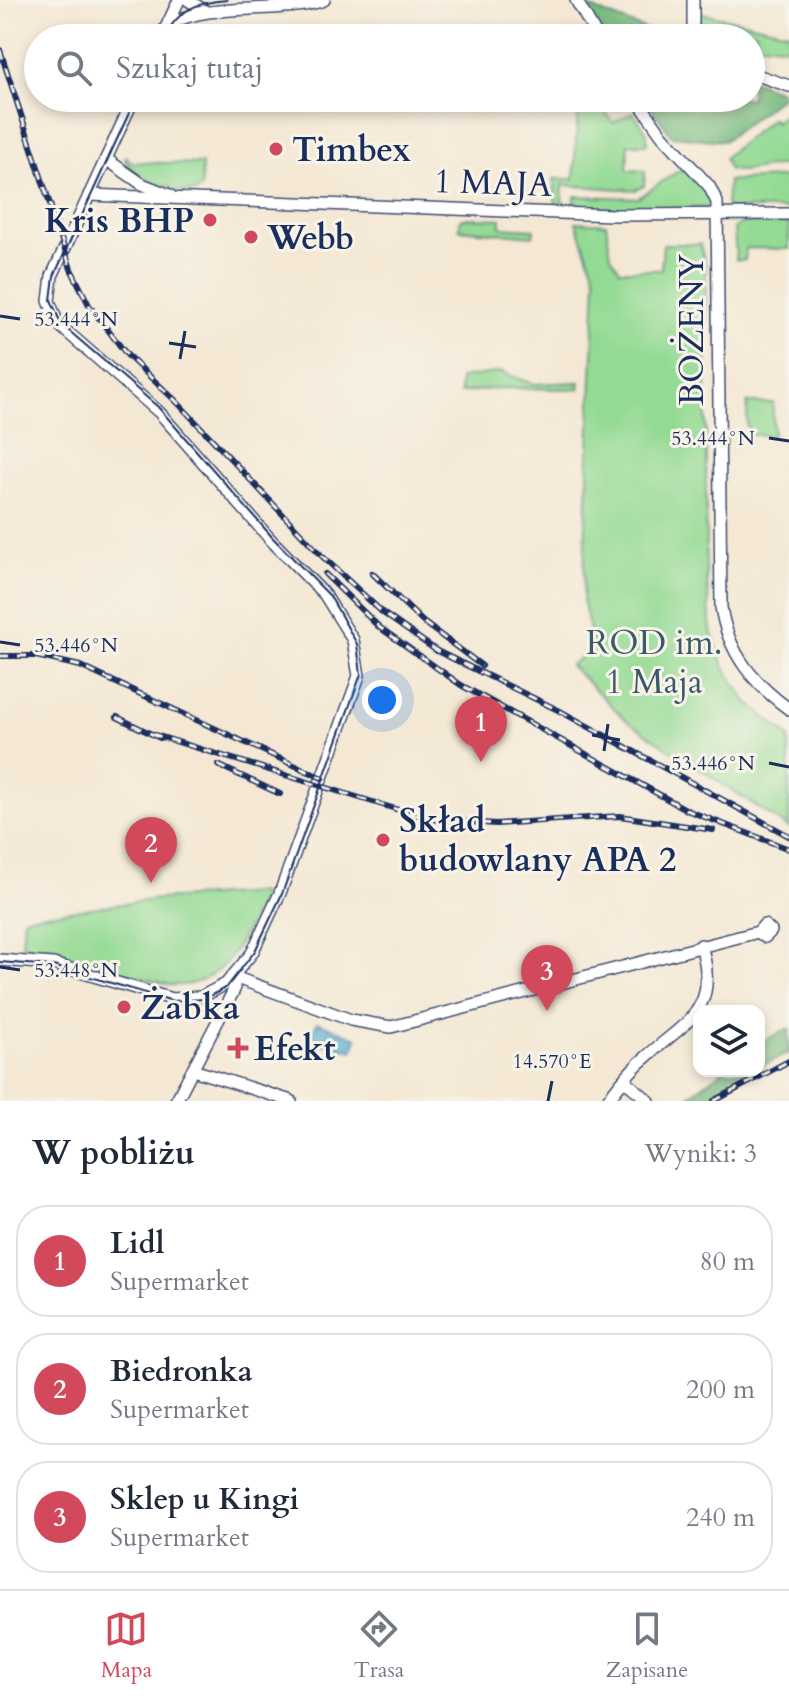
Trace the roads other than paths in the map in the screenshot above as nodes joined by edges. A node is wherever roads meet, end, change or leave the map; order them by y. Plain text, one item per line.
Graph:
1 (179, 0) edge
2 (188, 0) edge
3 (324, 0) edge
4 (576, 0) edge
5 (693, 0) edge
6 (210, 12) junction
7 (168, 24) edge
8 (173, 24) edge
9 (590, 24) edge
10 (693, 24) edge
11 (765, 78) edge
12 (789, 86) edge
13 (128, 112) edge
14 (646, 112) edge
15 (106, 159) junction
16 (89, 195) junction
17 (194, 199) junction
18 (719, 214) junction
19 (789, 214) edge
20 (789, 709) edge
21 (758, 932) dead end
22 (701, 945) junction
23 (0, 960) edge
24 (234, 977) junction
25 (193, 1070) junction
26 (624, 1080) junction
27 (176, 1101) edge
28 (291, 1101) edge
29 (607, 1101) edge
30 (649, 1101) edge

1 - 7 street
2 - 6 street
3 - 6 street
4 - 9 street
5 - 10 street
6 - 8 street
11 - 12 street
13 - 15 street
14 - 18 street
15 - 16 street
15 - 17 street, 1 MAJA
16 - 17 street, 1 MAJA
16 - 24 street
17 - 18 street, 1 MAJA
18 - 19 street, 1 MAJA
18 - 20 street, BOŻENY
21 - 22 street
22 - 24 street
22 - 26 street
23 - 24 street
24 - 25 street
25 - 27 street
25 - 28 street
26 - 29 street
26 - 30 street

